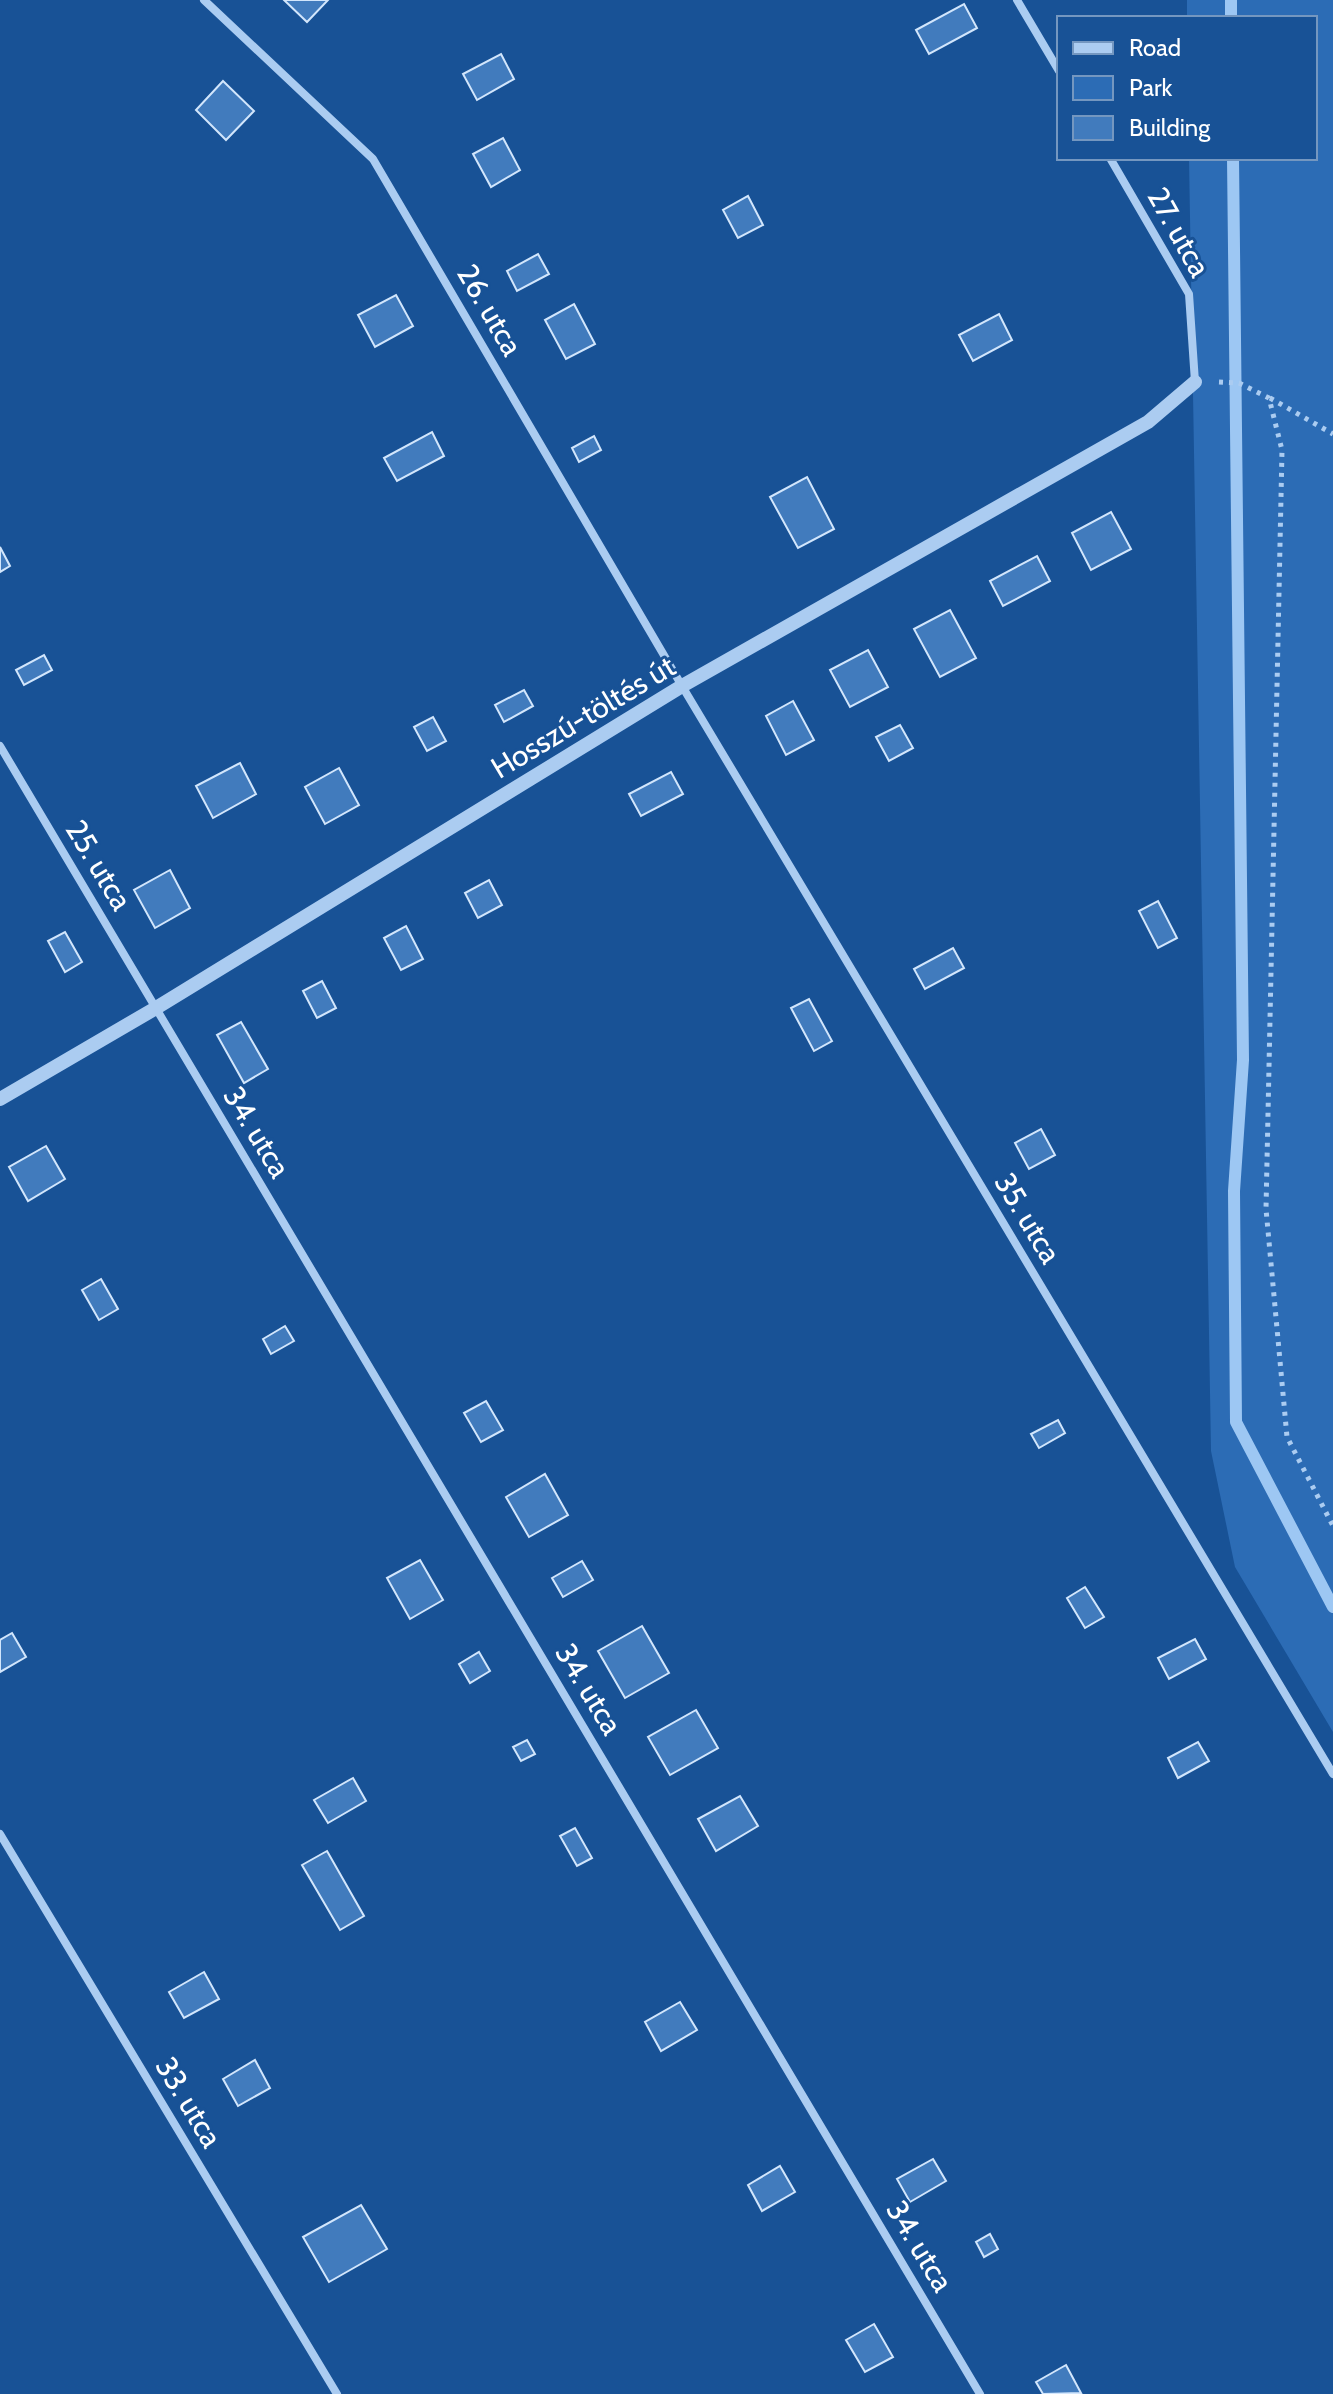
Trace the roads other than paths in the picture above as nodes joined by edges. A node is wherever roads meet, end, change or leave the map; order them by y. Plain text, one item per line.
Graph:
1 (204, 0) edge
2 (1017, 0) edge
3 (1057, 68) edge
4 (1111, 160) edge
5 (1195, 382) joint
6 (682, 686) junction
7 (0, 746) edge
8 (156, 1008) junction
9 (0, 1099) edge
10 (1333, 1774) edge
11 (0, 1834) edge
12 (337, 2394) edge
13 (980, 2394) edge

1 - 6 street, 26. utca
2 - 3 street
4 - 5 street, 27. utca
5 - 6 street, Hosszú-töltés út
6 - 8 street, Hosszú-töltés út
6 - 10 street, 35. utca
7 - 8 street, 25. utca
8 - 9 street, Hosszú-töltés út
8 - 13 street, 34. utca
11 - 12 street, 33. utca

